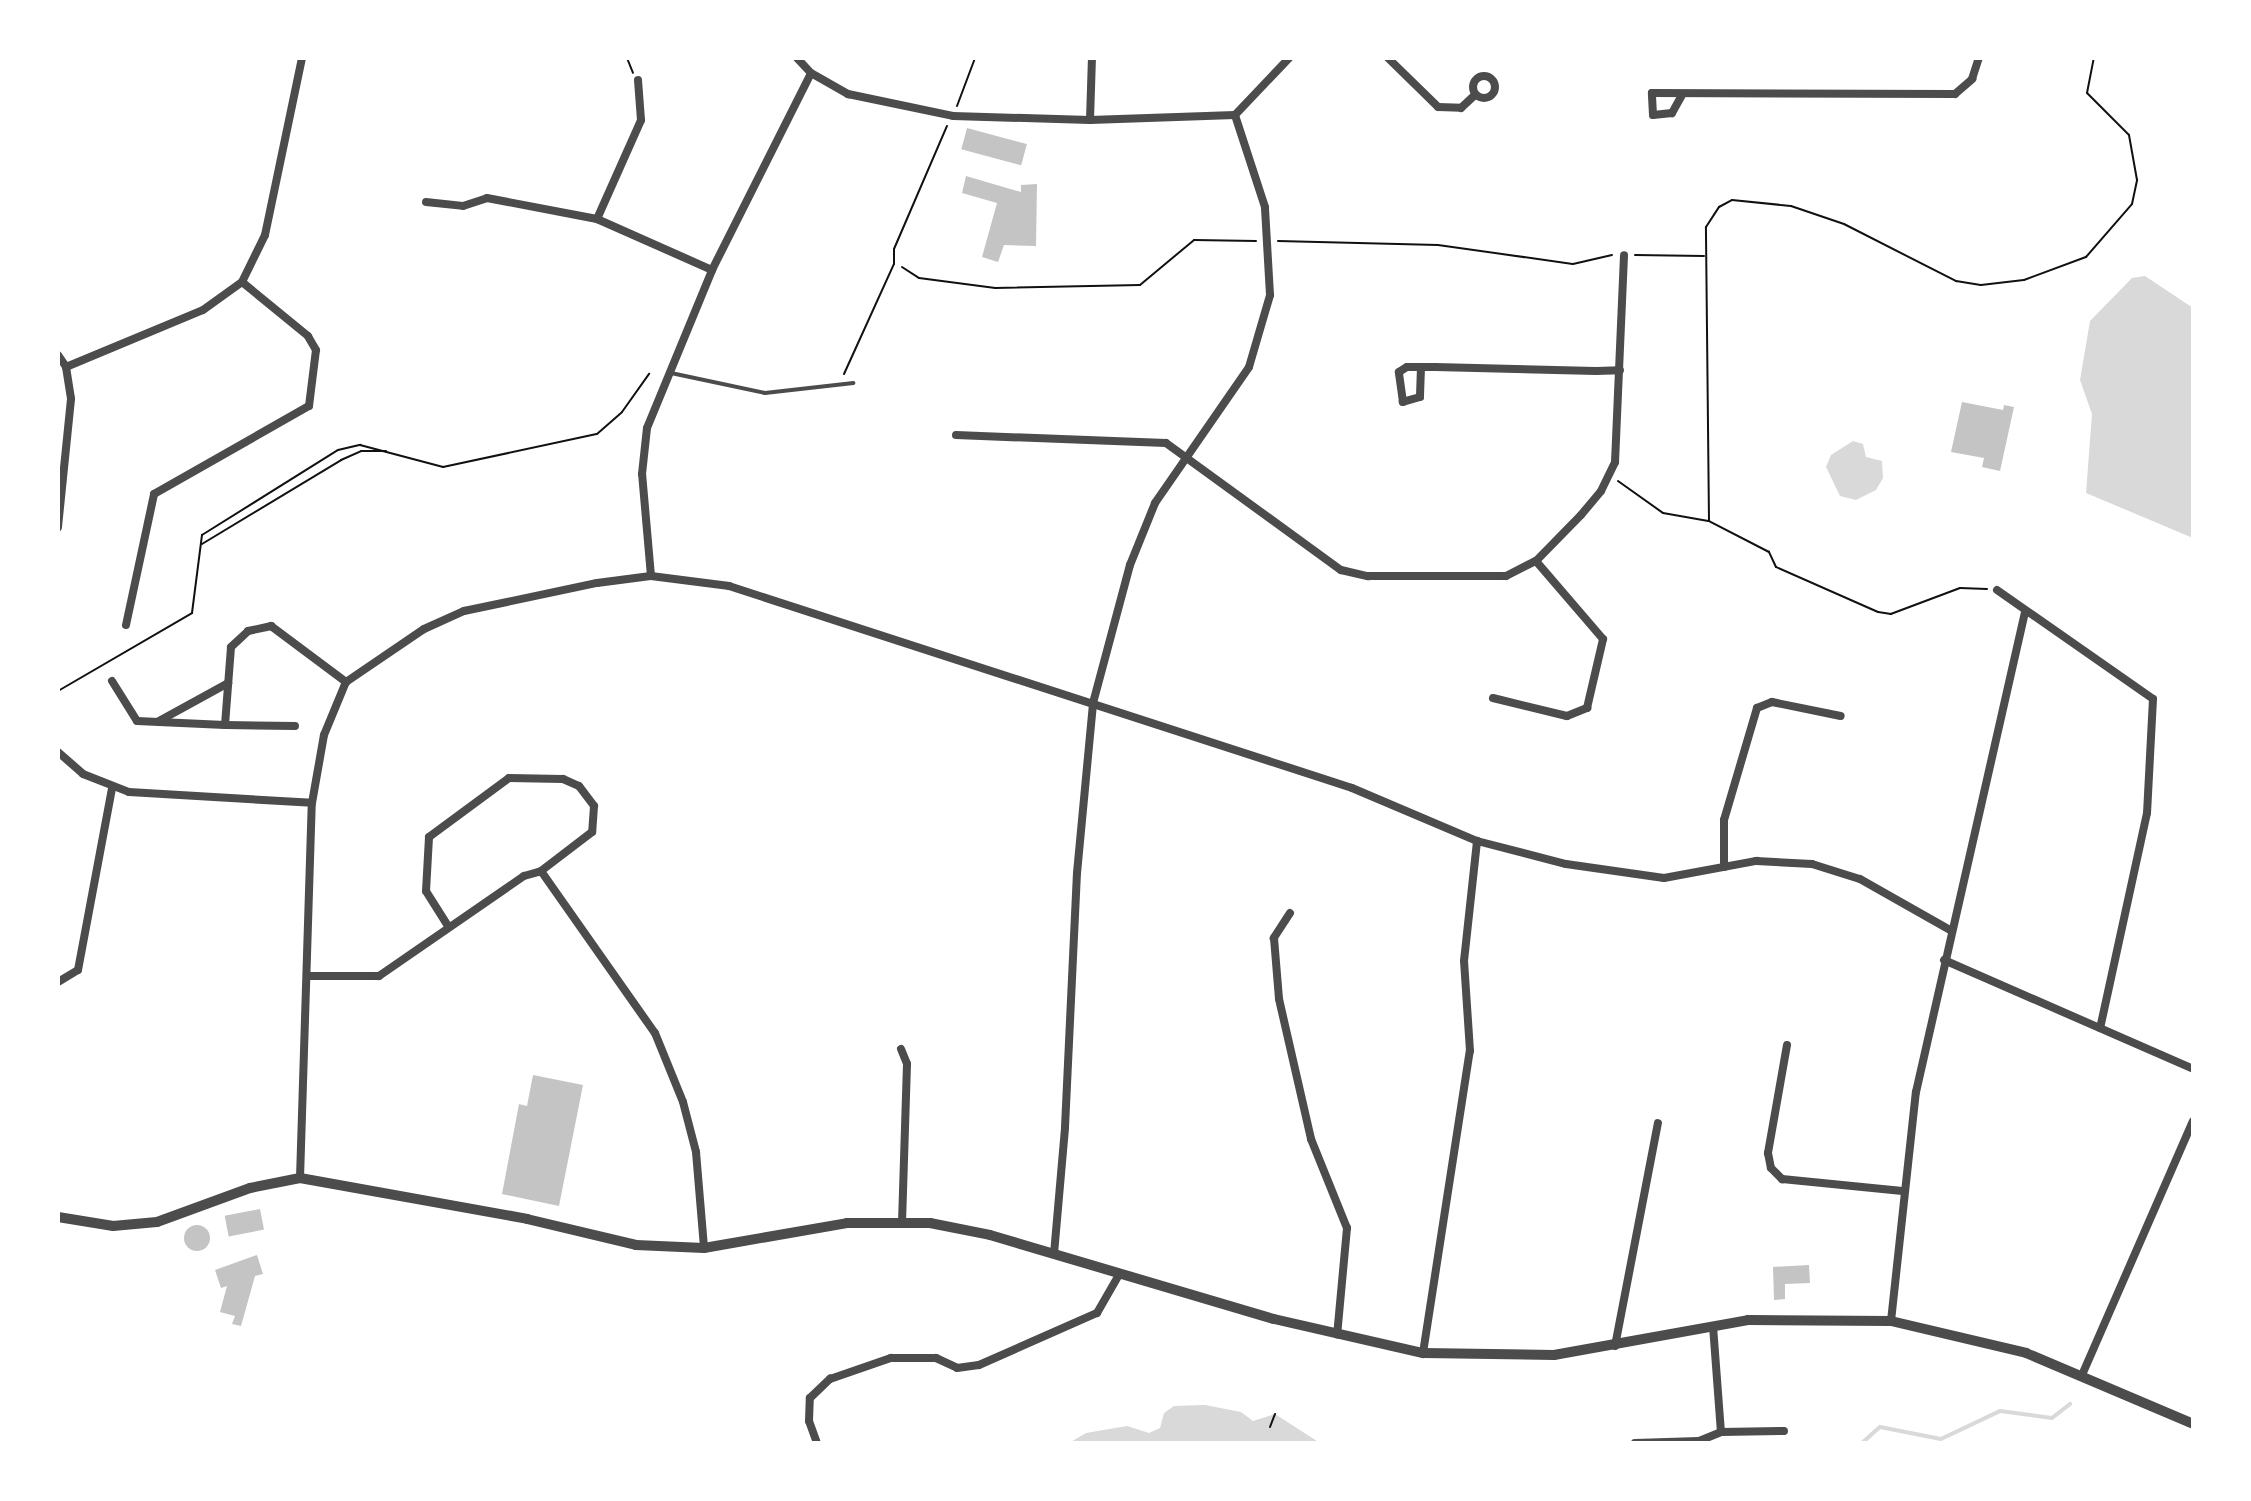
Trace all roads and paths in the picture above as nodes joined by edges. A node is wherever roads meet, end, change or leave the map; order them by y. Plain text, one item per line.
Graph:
1 (302, 58) edge
2 (627, 58) edge
3 (797, 58) edge
4 (975, 58) edge
5 (1092, 58) edge
6 (1289, 58) edge
7 (1388, 58) edge
8 (1979, 58) edge
9 (2094, 58) edge
10 (811, 73) junction
11 (638, 80) joint
12 (1475, 95) dead end
13 (1682, 95) dead end
14 (956, 109) dead end
15 (1235, 115) junction
16 (1090, 120) junction
17 (951, 121) dead end
18 (426, 202) dead end
19 (597, 219) junction
20 (1264, 241) dead end
21 (1279, 241) dead end
22 (1624, 255) junction
23 (1705, 256) junction
24 (902, 267) dead end
25 (712, 270) junction
26 (242, 282) junction
27 (58, 355) edge
28 (66, 367) junction
29 (1421, 367) junction
30 (1620, 370) junction
31 (667, 371) junction
32 (649, 374) dead end
33 (853, 383) dead end
34 (838, 386) junction
35 (956, 435) dead end
36 (391, 451) junction
37 (1191, 457) junction
38 (1609, 477) junction
39 (1709, 521) junction
40 (58, 527) edge
41 (201, 544) junction
42 (1536, 561) junction
43 (651, 576) junction
44 (1997, 590) joint
45 (2025, 612) junction
46 (126, 625) dead end
47 (112, 681) dead end
48 (346, 682) junction
49 (228, 683) junction
50 (58, 691) edge
51 (1493, 698) dead end
52 (1093, 703) junction
53 (1841, 716) dead end
54 (156, 722) junction
55 (225, 725) junction
56 (295, 726) dead end
57 (58, 752) edge
58 (112, 788) junction
59 (312, 803) junction
60 (1477, 841) junction
61 (1724, 867) junction
62 (541, 871) junction
63 (1290, 913) dead end
64 (448, 926) junction
65 (1950, 930) junction
66 (1944, 960) junction
67 (308, 976) junction
68 (58, 982) edge
69 (2100, 1028) junction
70 (1787, 1045) dead end
71 (901, 1049) dead end
72 (2193, 1069) edge
73 (2193, 1121) edge
74 (1658, 1123) dead end
75 (300, 1178) junction
76 (1902, 1191) junction
77 (58, 1217) edge
78 (902, 1221) junction
79 (704, 1248) junction
80 (1054, 1254) junction
81 (1120, 1273) junction
82 (1891, 1321) junction
83 (1713, 1326) junction
84 (1337, 1335) junction
85 (1615, 1346) junction
86 (1423, 1353) junction
87 (2082, 1375) junction
88 (1275, 1414) dead end
89 (2193, 1424) edge
90 (1270, 1427) dead end
91 (1784, 1431) dead end
92 (1721, 1432) junction
93 (817, 1443) edge
94 (1635, 1443) edge

1 - 26 street
2 - 11 path
3 - 10 street
4 - 14 path
5 - 16 street
6 - 15 street
7 - 12 street
8 - 13 street
9 - 23 path
10 - 16 street
10 - 25 street
11 - 19 street
15 - 16 street
15 - 37 street
17 - 34 path
18 - 19 street
19 - 25 street
20 - 24 path
21 - 22 path
22 - 23 path
22 - 30 street
23 - 39 path
25 - 31 street
26 - 28 street
26 - 46 street
27 - 28 street
28 - 40 street
29 - 29 street
29 - 30 street
30 - 38 street
31 - 34 lane
31 - 43 street
32 - 36 path
33 - 34 lane
35 - 37 street
36 - 41 path
36 - 41 path
37 - 42 street
37 - 52 street
38 - 39 path
38 - 42 street
39 - 44 path
41 - 50 path
42 - 51 street
43 - 48 street
43 - 52 street
44 - 45 street
45 - 65 street
45 - 69 street
47 - 54 street
48 - 49 street
48 - 59 street
49 - 54 street
49 - 55 street
52 - 60 street
52 - 80 street
53 - 61 street
54 - 55 street
55 - 56 street
57 - 58 street
58 - 59 street
58 - 68 street
59 - 67 street
60 - 61 street
60 - 86 street
61 - 65 street
62 - 64 street
62 - 64 street
62 - 79 street
63 - 84 street
64 - 67 street
65 - 66 street
66 - 69 street
66 - 76 street
67 - 75 street
69 - 72 street
70 - 76 street
71 - 78 street
73 - 87 street
74 - 85 street
75 - 77 street
75 - 79 street
76 - 82 street
78 - 79 street
78 - 80 street
80 - 81 street
81 - 84 street
81 - 93 street
82 - 83 street
82 - 87 street
83 - 85 street
83 - 92 street
84 - 86 street
85 - 86 street
87 - 89 street
88 - 90 path
91 - 92 street
92 - 94 street

